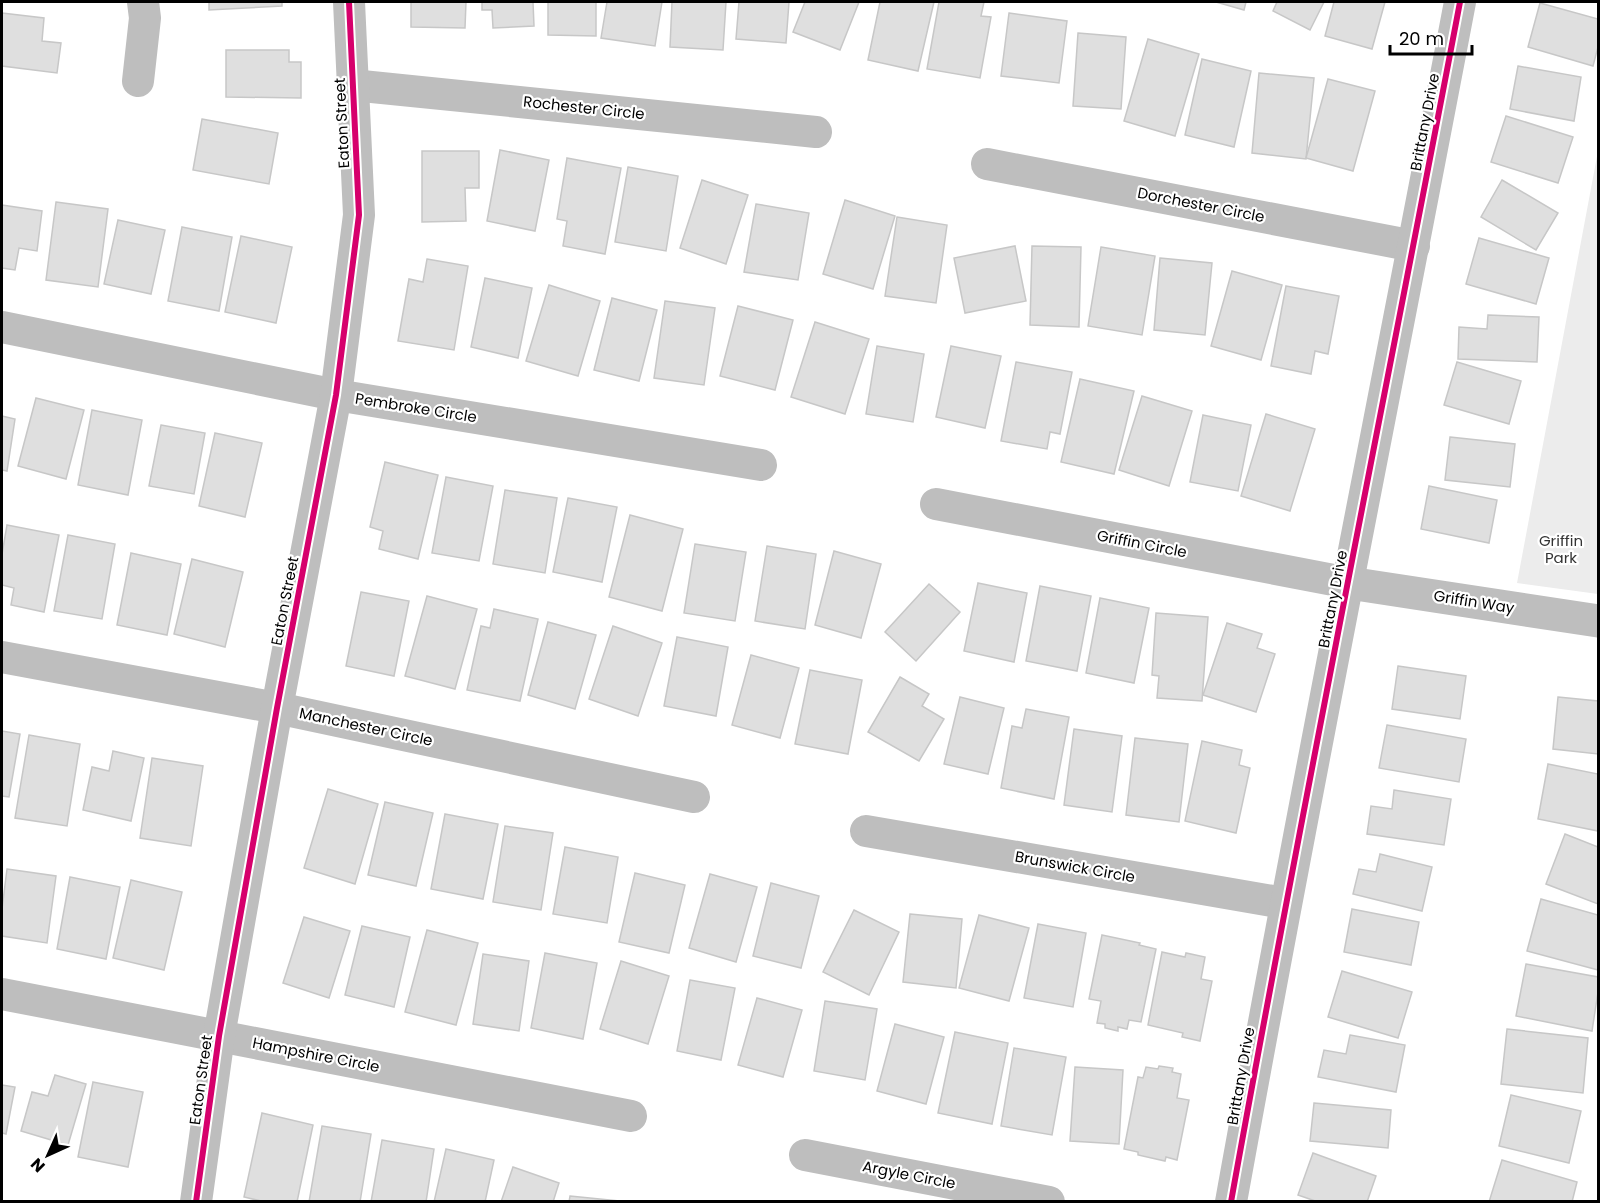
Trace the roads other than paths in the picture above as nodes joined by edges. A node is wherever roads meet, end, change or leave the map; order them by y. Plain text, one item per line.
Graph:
1 (143, 2) edge
2 (349, 2) edge
3 (1460, 2) edge
4 (138, 81) dead end
5 (352, 85) junction
6 (816, 132) dead end
7 (987, 164) dead end
8 (1414, 246) junction
9 (2, 327) edge
10 (336, 395) junction
11 (761, 465) dead end
12 (936, 504) dead end
13 (1349, 583) junction
14 (1599, 621) edge
15 (2, 657) edge
16 (277, 708) junction
17 (694, 797) dead end
18 (866, 831) dead end
19 (1284, 903) junction
20 (2, 994) edge
21 (219, 1036) junction
22 (631, 1116) dead end
23 (805, 1155) dead end
24 (196, 1202) edge
25 (1049, 1202) edge
26 (1231, 1202) edge

1 - 4 street
2 - 5 street, Eaton Street
3 - 8 street, Brittany Drive
5 - 6 street, Rochester Circle
5 - 10 street, Eaton Street
7 - 8 street, Dorchester Circle
8 - 13 street, Brittany Drive
9 - 10 street, Pembroke Circle
10 - 11 street, Pembroke Circle
10 - 16 street, Eaton Street
12 - 13 street, Griffin Circle
13 - 14 street, Griffin Way
13 - 19 street, Brittany Drive
15 - 16 street, Manchester Circle
16 - 17 street, Manchester Circle
16 - 21 street, Eaton Street
18 - 19 street, Brunswick Circle
19 - 26 street, Brittany Drive
20 - 21 street, Hampshire Circle
21 - 22 street, Hampshire Circle
21 - 24 street, Eaton Street
23 - 25 street, Argyle Circle

